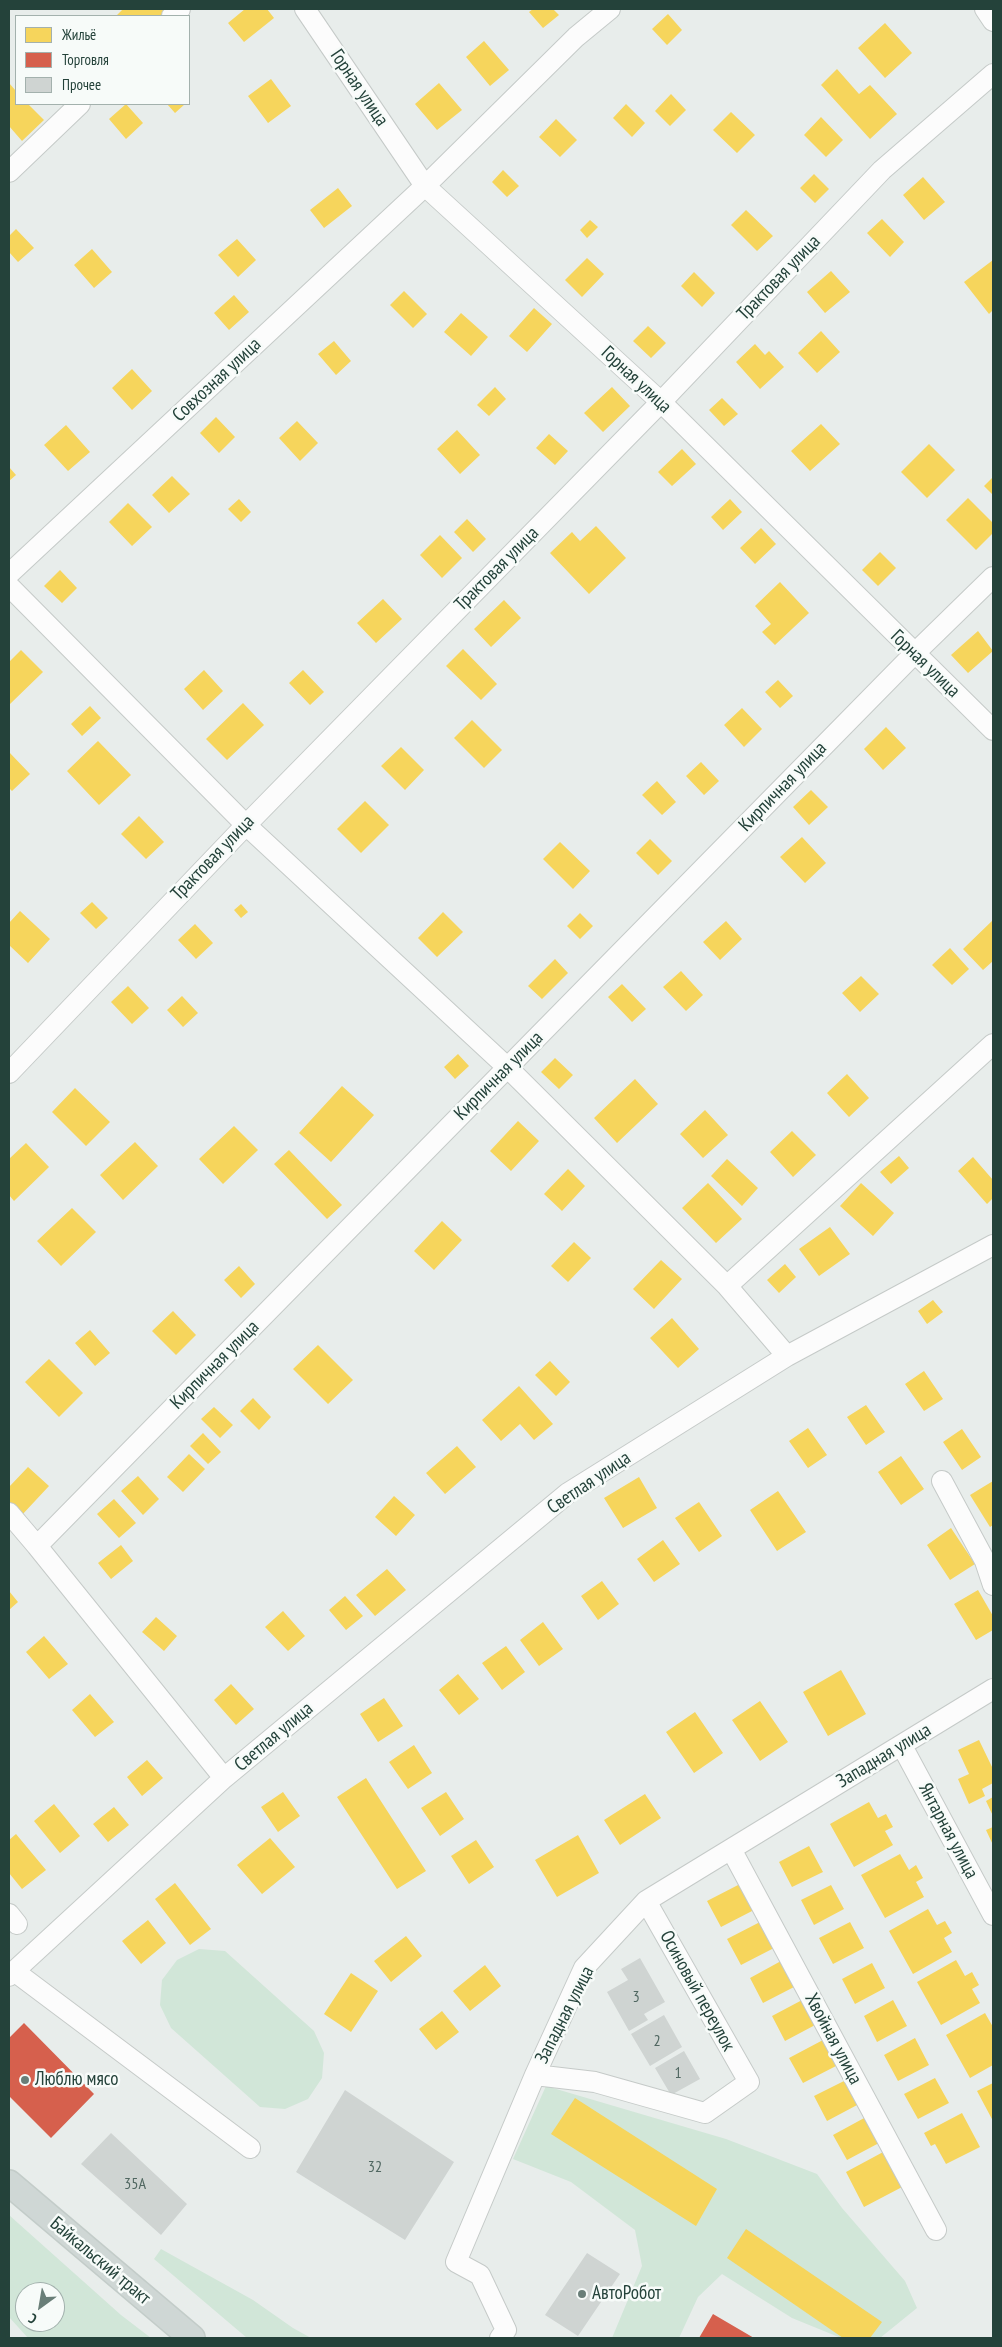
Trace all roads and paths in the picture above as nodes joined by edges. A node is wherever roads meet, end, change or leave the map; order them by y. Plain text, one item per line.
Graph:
1 (305, 9) edge
2 (610, 9) edge
3 (985, 9) edge
4 (993, 21) edge
5 (993, 74) edge
6 (79, 105) edge
7 (9, 172) edge
8 (425, 186) junction
9 (661, 402) junction
10 (9, 574) edge
11 (993, 577) edge
12 (9, 586) edge
13 (914, 654) junction
14 (993, 730) edge
15 (246, 824) junction
16 (993, 1044) edge
17 (508, 1068) junction
18 (9, 1072) edge
19 (993, 1245) edge
20 (727, 1286) junction
21 (787, 1356) junction
22 (942, 1481) dead end
23 (9, 1513) edge
24 (37, 1546) junction
25 (993, 1585) edge
26 (993, 1689) edge
27 (902, 1746) junction
28 (224, 1778) junction
29 (730, 1849) junction
30 (646, 1900) junction
31 (993, 1915) edge
32 (12, 1974) edge
33 (535, 2075) junction
34 (250, 2148) dead end
35 (9, 2183) edge
36 (936, 2230) dead end
37 (509, 2336) edge
38 (192, 2338) edge

1 - 8 street, Горная улица
2 - 8 street, Совхозная улица
3 - 4 street
5 - 9 street, Трактовая улица
6 - 7 street
8 - 9 street, Горная улица
8 - 10 street, Совхозная улица
9 - 13 street, Горная улица
9 - 15 street, Трактовая улица
11 - 13 street, Кирпичная улица
12 - 15 street
13 - 14 street, Горная улица
13 - 17 street, Кирпичная улица
15 - 17 street
15 - 18 street, Трактовая улица
16 - 20 street
17 - 20 street
17 - 24 street, Кирпичная улица
19 - 21 street, Светлая улица
20 - 21 street
21 - 28 street, Светлая улица
22 - 25 street
23 - 24 street
24 - 28 street
26 - 27 street, Западная улица
27 - 29 street, Западная улица
27 - 31 street, Янтарная улица
28 - 32 street, Светлая улица
29 - 30 street, Западная улица
29 - 36 street, Хвойная улица
30 - 33 street, Западная улица
30 - 33 street, Осиновый переулок
32 - 34 street
33 - 37 street, Западная улица
35 - 38 main road, Байкальский тракт

